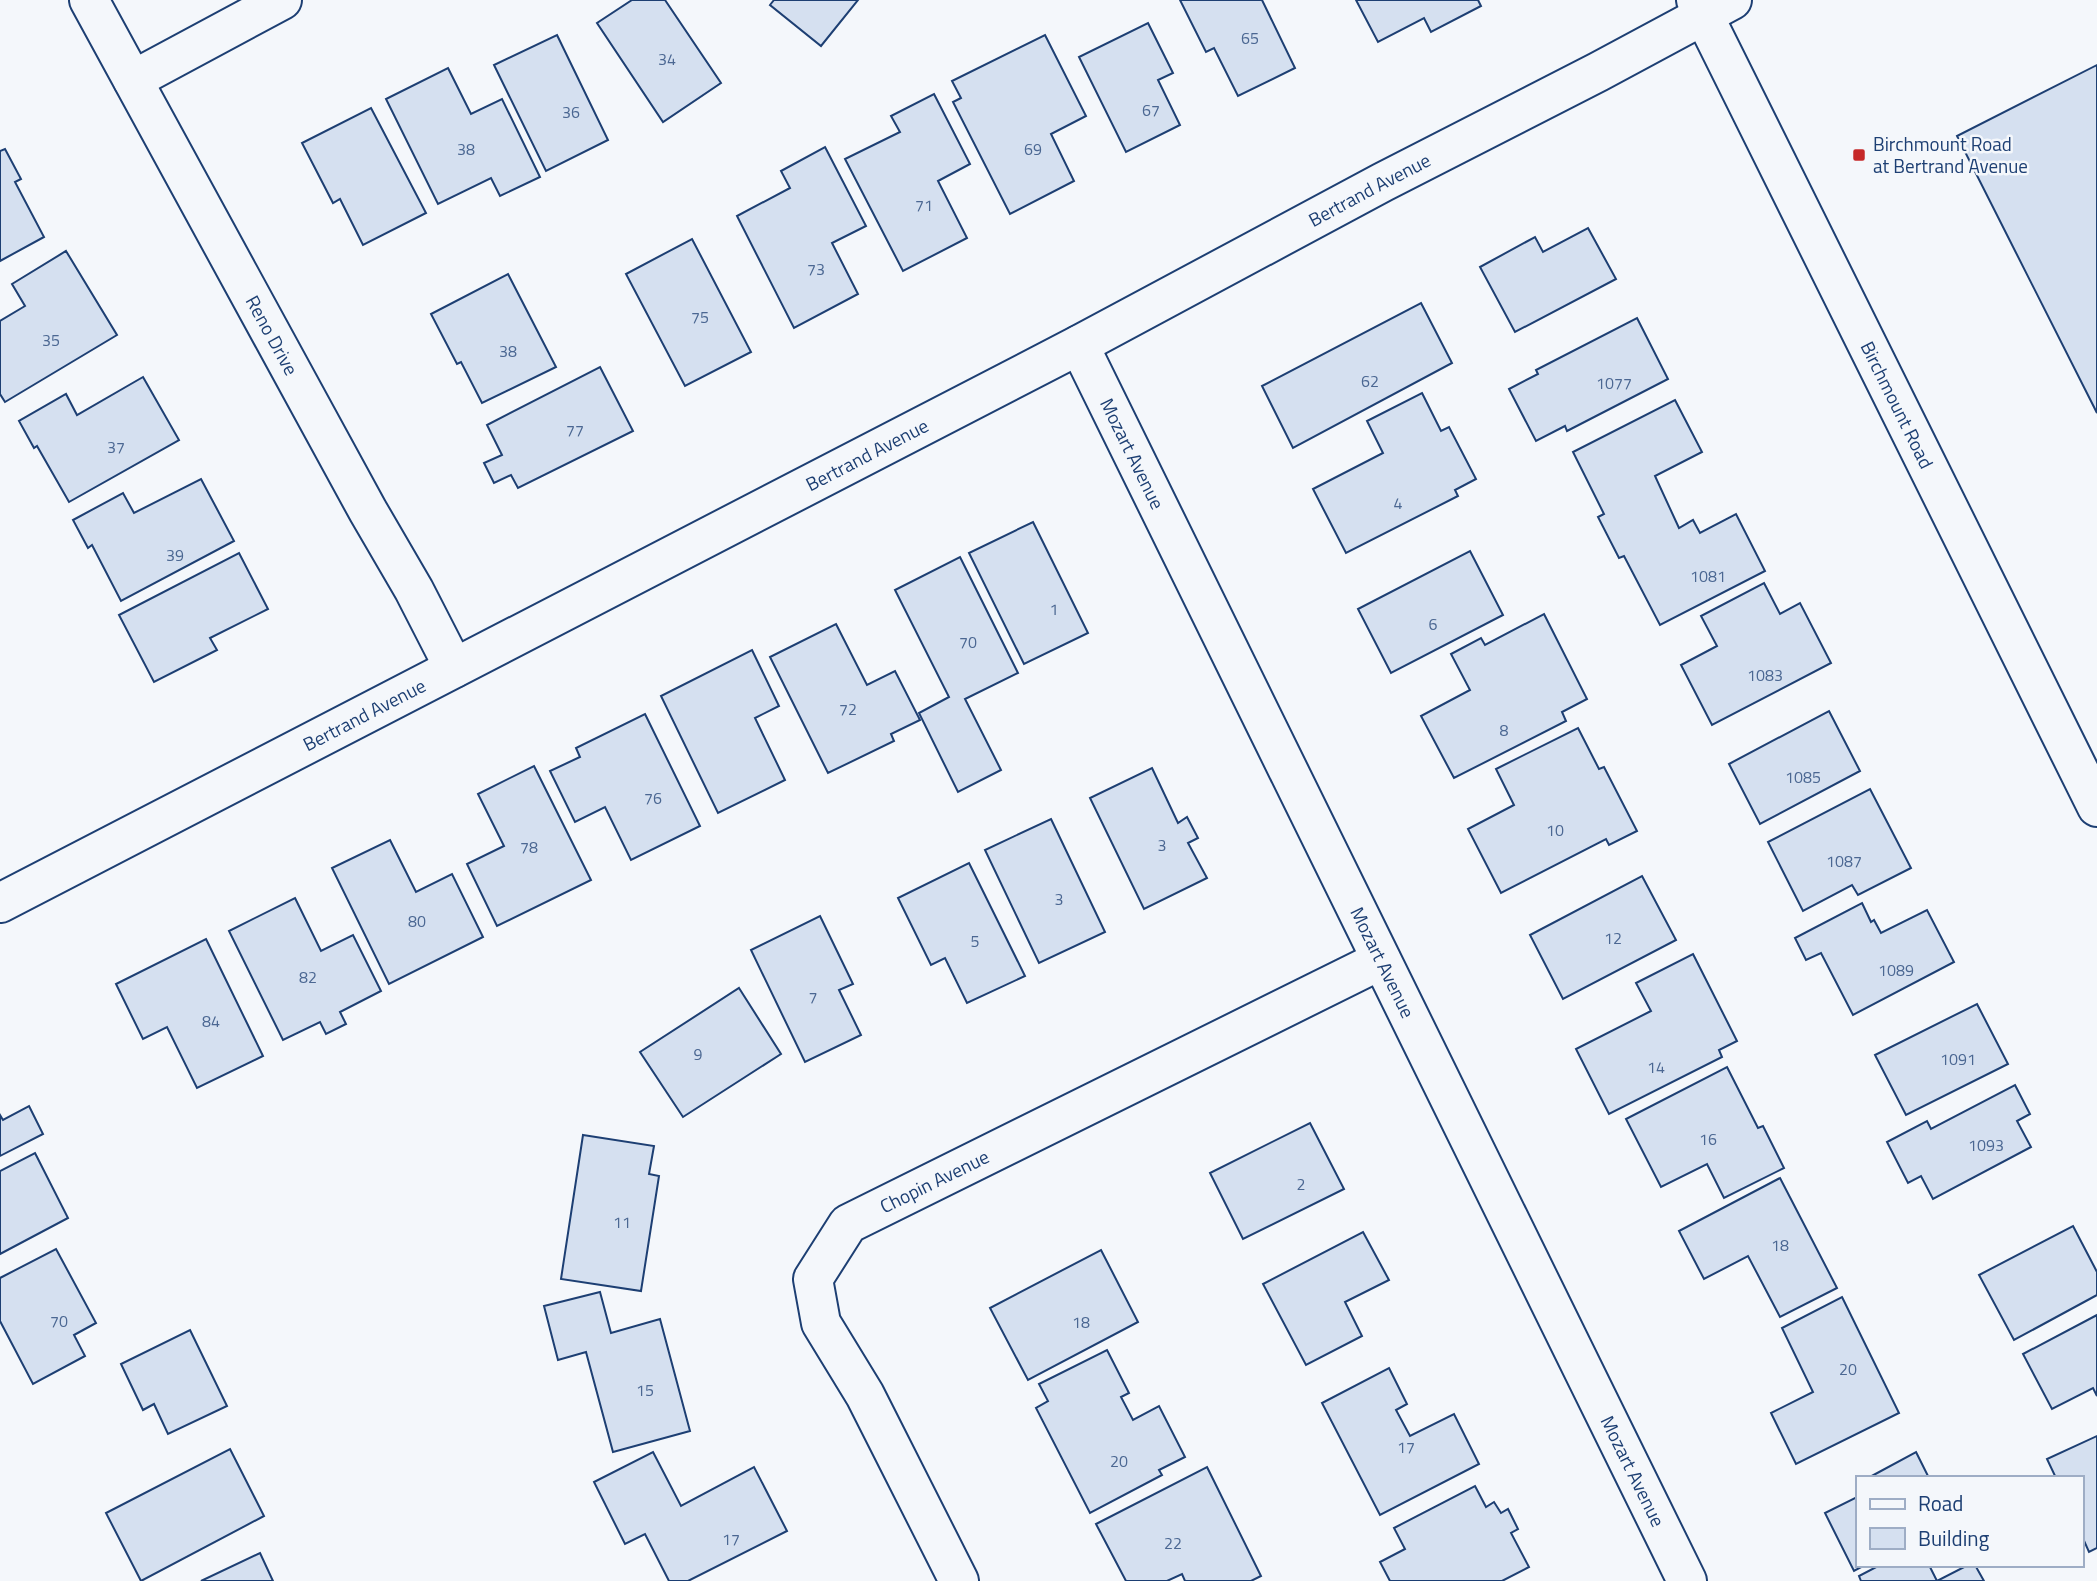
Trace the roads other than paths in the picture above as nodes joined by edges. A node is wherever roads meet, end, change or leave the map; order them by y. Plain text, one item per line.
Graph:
1 (89, 0) edge
2 (282, 0) edge
3 (1710, 5) edge
4 (133, 80) junction
5 (1079, 345) junction
6 (454, 668) junction
7 (2097, 807) edge
8 (0, 903) edge
9 (1381, 960) junction
10 (959, 1581) edge
11 (1687, 1581) edge

1 - 4 street, Reno Drive
2 - 4 street
3 - 5 street, Bertrand Avenue
3 - 7 street, Birchmount Road
4 - 6 street, Reno Drive
5 - 6 street, Bertrand Avenue
5 - 9 street, Mozart Avenue
6 - 8 street, Bertrand Avenue
9 - 10 street, Chopin Avenue
9 - 11 street, Mozart Avenue

